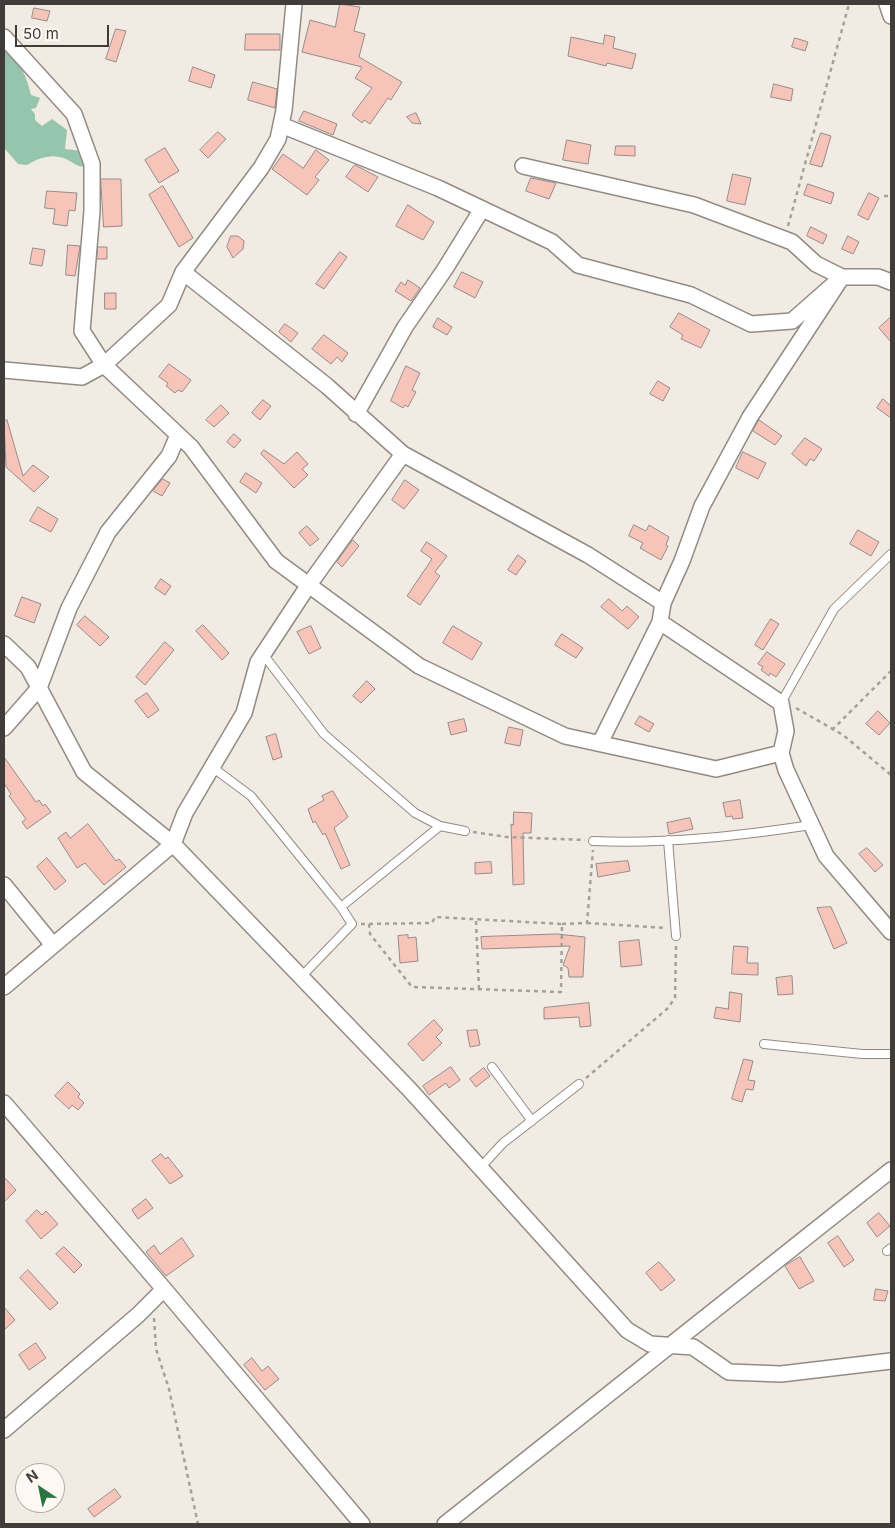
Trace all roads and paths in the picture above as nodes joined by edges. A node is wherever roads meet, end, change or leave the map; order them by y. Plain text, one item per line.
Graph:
1 (294, 4) edge
2 (849, 4) edge
3 (887, 4) edge
4 (891, 16) edge
5 (4, 37) edge
6 (281, 125) junction
7 (523, 166) dead end
8 (884, 196) dead end
9 (891, 196) edge
10 (482, 209) junction
11 (784, 239) junction
12 (183, 272) junction
13 (842, 277) junction
14 (891, 282) edge
15 (104, 365) junction
16 (4, 370) edge
17 (356, 414) junction
18 (178, 435) junction
19 (403, 454) junction
20 (891, 554) edge
21 (308, 586) junction
22 (663, 603) junction
23 (660, 622) junction
24 (4, 644) edge
25 (263, 654) junction
26 (891, 671) edge
27 (38, 688) junction
28 (781, 703) junction
29 (4, 728) edge
30 (832, 730) junction
31 (600, 743) junction
32 (780, 753) junction
33 (212, 767) junction
34 (891, 775) edge
35 (440, 826) junction
36 (811, 826) junction
37 (465, 831) joint
38 (668, 840) junction
39 (593, 841) junction
40 (173, 844) junction
41 (4, 885) edge
42 (341, 907) junction
43 (476, 921) junction
44 (587, 923) junction
45 (562, 924) junction
46 (890, 926) edge
47 (676, 932) junction
48 (54, 945) junction
49 (301, 977) junction
50 (4, 987) edge
51 (479, 989) junction
52 (764, 1044) dead end
53 (891, 1054) edge
54 (492, 1067) dead end
55 (579, 1084) joint
56 (4, 1103) edge
57 (532, 1121) junction
58 (480, 1168) junction
59 (891, 1170) edge
60 (164, 1288) junction
61 (154, 1315) dead end
62 (672, 1344) junction
63 (891, 1361) edge
64 (4, 1430) edge
65 (198, 1524) edge
66 (362, 1524) edge
67 (446, 1524) edge

1 - 6 street
2 - 11 path
3 - 4 street
5 - 15 street
6 - 10 street
6 - 12 street
7 - 11 street
8 - 9 path
10 - 13 street
10 - 17 street
11 - 13 street
12 - 15 street
12 - 17 street
13 - 14 street
13 - 22 street
15 - 16 street
15 - 18 street
17 - 19 street
18 - 21 street
18 - 27 street
19 - 21 street
19 - 22 street
20 - 28 lane
21 - 25 street
21 - 31 street
22 - 23 street
23 - 28 street
23 - 31 street
24 - 27 street
25 - 33 street
25 - 35 lane
26 - 30 path
27 - 29 street
27 - 40 street
28 - 30 path
28 - 32 street
30 - 34 path
31 - 32 street
32 - 36 street
33 - 40 street
33 - 42 lane
35 - 37 lane
35 - 42 lane
36 - 38 lane
36 - 46 street
37 - 39 path
38 - 39 lane
38 - 47 lane
39 - 44 path
40 - 48 street
40 - 49 street
41 - 48 street
42 - 49 lane
43 - 45 path
43 - 51 path
43 - 51 path
44 - 45 path
44 - 47 path
45 - 51 path
47 - 55 path
48 - 50 street
49 - 58 street
52 - 53 lane
54 - 57 lane
55 - 57 lane
56 - 60 street
57 - 58 lane
58 - 62 street
59 - 62 street
60 - 64 street
60 - 66 street
61 - 65 path
62 - 63 street
62 - 67 street

